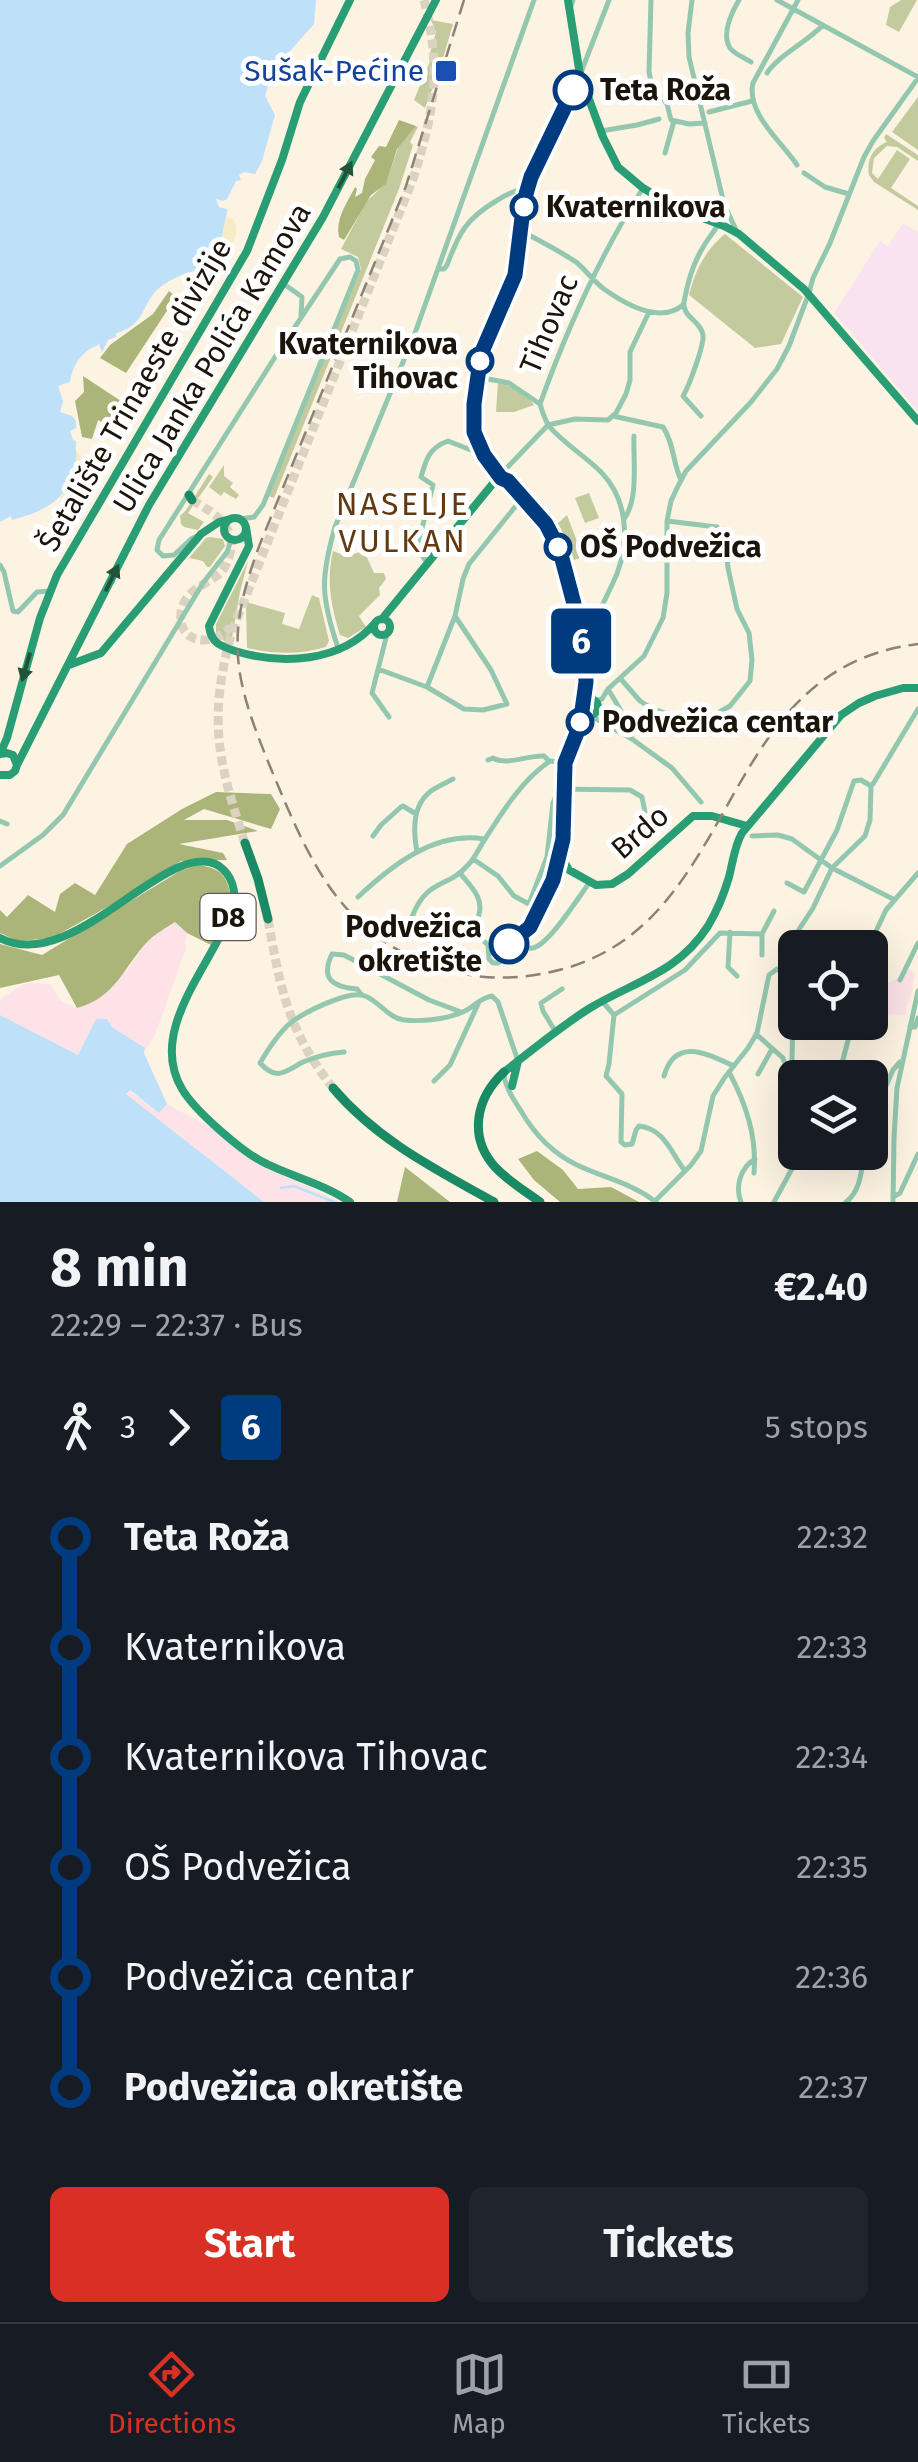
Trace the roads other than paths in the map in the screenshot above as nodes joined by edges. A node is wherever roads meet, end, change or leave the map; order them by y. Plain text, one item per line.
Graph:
1 (350, 0) edge
2 (436, 0) edge
3 (534, 0) edge
4 (610, 0) edge
5 (651, 0) edge
6 (692, 0) edge
7 (738, 0) edge
8 (777, 0) edge
9 (798, 0) edge
10 (571, 3) edge
11 (793, 9) junction
12 (823, 26) junction
13 (750, 62) dead end
14 (767, 73) dead end
15 (580, 75) junction
16 (918, 78) edge
17 (752, 100) junction
18 (709, 112) dead end
19 (659, 119) dead end
20 (674, 122) junction
21 (704, 123) junction
22 (601, 130) junction
23 (665, 153) dead end
24 (797, 166) dead end
25 (804, 173) dead end
26 (527, 188) junction
27 (643, 188) junction
28 (849, 194) junction
29 (724, 204) junction
30 (700, 218) junction
31 (719, 224) junction
32 (521, 231) junction
33 (739, 234) junction
34 (706, 243) junction
35 (438, 269) junction
36 (593, 278) junction
37 (813, 278) junction
38 (794, 281) junction
39 (284, 284) junction
40 (809, 293) junction
41 (683, 305) junction
42 (649, 312) junction
43 (300, 319) junction
44 (478, 377) junction
45 (540, 404) junction
46 (613, 416) junction
47 (701, 416) dead end
48 (918, 421) edge
49 (548, 425) junction
50 (475, 435) junction
51 (634, 436) dead end
52 (465, 447) junction
53 (484, 455) junction
54 (500, 477) junction
55 (681, 480) junction
56 (523, 497) junction
57 (230, 519) junction
58 (624, 519) junction
59 (668, 521) junction
60 (243, 523) junction
61 (200, 537) junction
62 (232, 539) junction
63 (248, 550) junction
64 (428, 564) junction
65 (0, 565) edge
66 (50, 591) junction
67 (454, 616) junction
68 (578, 627) junction
69 (381, 629) junction
70 (338, 648) junction
71 (76, 650) junction
72 (90, 659) junction
73 (69, 666) junction
74 (378, 669) junction
75 (620, 678) junction
76 (587, 685) junction
77 (427, 687) junction
78 (918, 688) edge
79 (608, 689) junction
80 (588, 703) junction
81 (918, 709) edge
82 (389, 716) dead end
83 (591, 716) junction
84 (580, 725) junction
85 (632, 738) junction
86 (29, 740) junction
87 (3, 754) edge
88 (488, 760) dead end
89 (549, 761) junction
90 (565, 763) junction
91 (18, 765) junction
92 (2, 777) edge
93 (453, 779) dead end
94 (872, 786) junction
95 (563, 789) junction
96 (701, 802) dead end
97 (645, 812) dead end
98 (416, 814) junction
99 (727, 820) junction
100 (747, 826) junction
101 (373, 836) dead end
102 (752, 836) dead end
103 (484, 840) junction
104 (245, 844) tunnel mouth
105 (562, 851) junction
106 (417, 852) junction
107 (734, 852) junction
108 (473, 858) junction
109 (821, 860) junction
110 (0, 866) edge
111 (566, 866) junction
112 (832, 868) junction
113 (460, 873) junction
114 (918, 873) edge
115 (553, 880) junction
116 (590, 882) junction
117 (787, 883) dead end
118 (358, 897) dead end
119 (893, 900) junction
120 (774, 911) dead end
121 (268, 919) tunnel mouth
122 (530, 927) junction
123 (799, 930) edge
124 (876, 930) edge
125 (730, 932) junction
126 (474, 933) junction
127 (762, 934) junction
128 (0, 938) edge
129 (918, 942) edge
130 (524, 947) junction
131 (762, 955) dead end
132 (508, 956) junction
133 (778, 970) edge
134 (737, 976) dead end
135 (900, 980) dead end
136 (562, 989) dead end
137 (918, 990) edge
138 (361, 994) junction
139 (478, 1001) junction
140 (602, 1001) junction
141 (462, 1012) junction
142 (614, 1015) junction
143 (918, 1018) edge
144 (910, 1026) junction
145 (555, 1032) junction
146 (756, 1034) junction
147 (772, 1048) junction
148 (344, 1052) dead end
149 (783, 1060) edge
150 (902, 1060) junction
151 (518, 1061) junction
152 (732, 1069) junction
153 (504, 1072) junction
154 (758, 1074) dead end
155 (664, 1076) dead end
156 (434, 1081) dead end
157 (888, 1081) edge
158 (333, 1088) tunnel mouth
159 (510, 1088) junction
160 (488, 1090) junction
161 (918, 1154) edge
162 (754, 1159) junction
163 (791, 1170) edge
164 (861, 1170) edge
165 (685, 1172) junction
166 (754, 1173) dead end
167 (893, 1200) edge
168 (656, 1201) edge
169 (350, 1202) edge
170 (494, 1202) edge
171 (537, 1202) edge
172 (740, 1202) edge
173 (774, 1202) edge
174 (846, 1202) edge

1 - 66 main road, Šetalište Trinaeste divizije
39 -> 2 main road, Ulica Janka Polića Kamova
3 - 35 street
4 - 15 street
5 - 20 street
6 - 21 street
7 - 13 street
8 - 11 street
9 - 11 street
10 - 15 main road
11 - 12 street
11 - 17 street
12 - 14 street
12 - 16 street
15 - 22 main road
15 - 26 street
16 - 28 street
17 - 18 street
17 - 24 street
19 - 22 street
20 - 21 street
20 - 23 street
21 - 29 street
22 - 27 main road
25 - 28 street
26 - 32 street
26 - 35 street
27 - 30 main road
27 - 36 street, Tihovac
28 - 37 street
29 - 31 street
29 - 33 street
30 - 31 main road
30 - 34 street
31 - 33 main road
31 - 34 street
32 - 36 street
32 - 44 street
33 - 38 main road
34 - 41 street
35 - 70 street
36 - 42 street
36 - 45 street, Tihovac
37 - 38 street
37 - 40 street
38 - 40 main road
39 - 43 street
71 -> 39 main road, Ulica Janka Polića Kamova
40 - 48 main road
40 - 55 street
41 - 42 street
41 - 47 street
42 - 46 street
43 - 60 street
43 - 61 street
44 - 45 street
44 - 50 street
45 - 49 street, Tihovac
46 - 49 street
46 - 55 street
49 - 54 street
49 - 58 street, Tihovac
50 - 52 street
50 - 53 street
51 - 58 street
52 - 53 street
52 - 64 street
53 - 54 street
54 - 56 main road
54 - 64 main road
55 - 59 street
56 - 67 street
56 - 68 main road
57 - 60 main road
57 - 61 main road
57 - 62 main road
58 - 68 street
59 - 75 street
59 - 75 street
60 - 62 main road
60 - 63 main road
61 - 62 main road
61 - 72 main road
62 - 63 main road
62 - 110 street
63 - 70 main road
64 - 69 main road
65 - 66 street, Šetalište Trinaeste divizije
66 -> 87 main road, Šetalište Trinaeste divizije
67 - 77 street
67 - 77 street
68 - 76 main road
69 - 70 main road
69 - 74 street
71 - 72 main road
71 - 73 main road, Ulica Janka Polića Kamova
72 - 73 main road
73 - 86 main road, Ulica Janka Polića Kamova
74 - 77 street
74 - 82 street
75 - 79 street
76 - 79 street
76 - 80 main road
78 - 100 main road
79 - 80 street
79 - 85 street
80 - 83 main road
80 - 83 main road
80 - 84 main road
81 - 94 street
83 - 84 main road
83 - 85 street
84 - 90 main road
85 - 96 street
86 - 87 main road, Ulica Janka Polića Kamova
86 - 91 main road, Ulica Janka Polića Kamova
87 - 91 main road
88 - 89 street
89 - 90 street
89 - 103 street
90 - 95 main road
91 - 92 main road
93 - 98 street
94 - 109 street
94 - 112 street
95 - 97 street
95 - 105 main road
95 - 108 street
98 - 101 street
98 - 106 street
99 - 100 main road, Brdo
99 - 107 main road
99 - 116 main road, Brdo
100 - 107 main road
102 - 109 street
103 - 106 street
103 - 108 street
104 - 121 highway
105 - 111 main road
105 - 115 street
106 - 118 street
107 - 140 main road
108 - 113 street
109 - 112 street
109 - 117 street
111 - 115 street
111 - 116 main road, Brdo
112 - 119 street
112 - 123 street
113 - 126 street
113 - 126 street
114 - 119 street
115 - 122 street
116 - 130 street
119 - 124 street
120 - 127 street
122 - 130 street
122 - 132 street
125 - 127 street
125 - 134 street
125 - 142 street
126 - 132 street
127 - 131 street
128 - 169 main road, D8
129 - 135 street
130 - 132 street
133 - 146 street
136 - 145 street
137 - 144 street
138 - 141 street
138 - 141 street
138 - 148 street
139 - 141 street
139 - 151 street
139 - 156 street
140 - 142 street
140 - 145 main road
142 - 165 street
143 - 144 street
144 - 150 street
145 - 151 main road
146 - 147 street
146 - 152 street
147 - 149 street
147 - 154 street
150 - 157 street
150 - 167 street
151 - 153 main road
151 - 159 main road
152 - 155 street
152 - 162 street
152 - 165 street
153 - 159 street
153 - 160 highway
158 - 170 highway
159 - 160 highway
159 - 168 street
160 - 171 highway
161 - 167 street
162 - 166 street
162 - 172 street
163 - 173 street
164 - 174 street
165 - 168 street

